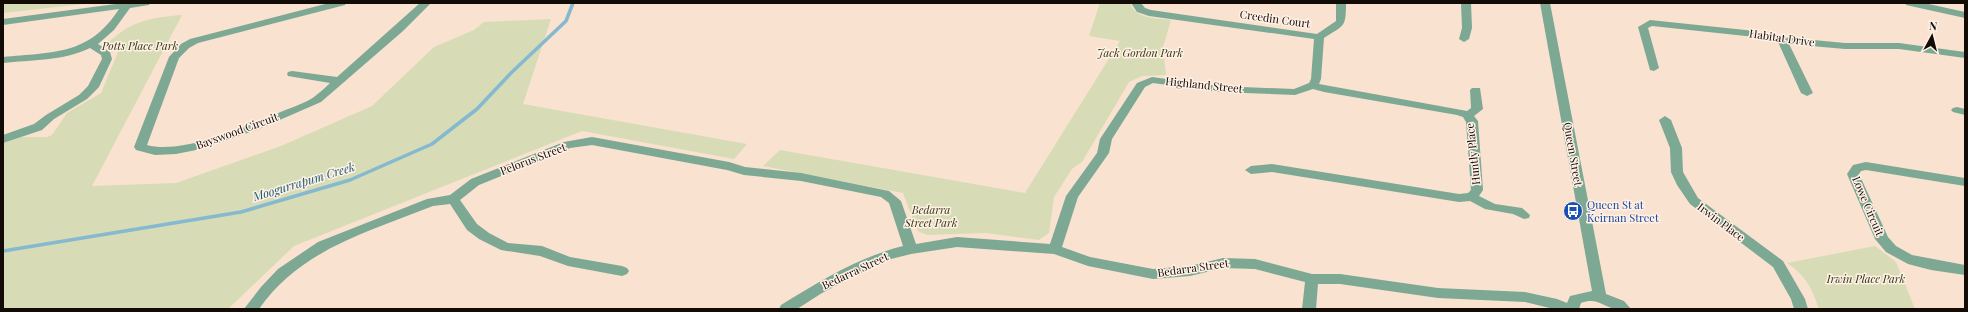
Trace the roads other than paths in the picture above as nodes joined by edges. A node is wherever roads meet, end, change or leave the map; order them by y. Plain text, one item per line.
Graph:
1 (145, 3) edge
2 (341, 3) edge
3 (426, 3) edge
4 (1136, 3) edge
5 (1341, 3) edge
6 (1466, 3) edge
7 (1910, 3) edge
8 (1926, 3) edge
9 (127, 6) junction
10 (1544, 6) edge
11 (1946, 12) junction
12 (1965, 15) edge
13 (3, 22) edge
14 (1319, 37) junction
15 (1464, 39) dead end
16 (1782, 40) junction
17 (90, 44) junction
18 (1965, 55) edge
19 (3, 60) edge
20 (1654, 68) dead end
21 (292, 74) dead end
22 (339, 81) junction
23 (1313, 85) junction
24 (1476, 90) dead end
25 (1807, 93) dead end
26 (1467, 116) junction
27 (1665, 120) dead end
28 (3, 139) edge
29 (1251, 170) dead end
30 (1965, 182) edge
31 (1472, 197) junction
32 (453, 199) junction
33 (1524, 215) dead end
34 (911, 248) junction
35 (1055, 249) junction
36 (1965, 270) edge
37 (622, 271) dead end
38 (1312, 279) junction
39 (1600, 296) junction
40 (251, 309) edge
41 (786, 309) edge
42 (1309, 309) edge
43 (1566, 309) edge
44 (1572, 309) edge
45 (1624, 309) edge
46 (1801, 309) edge

1 - 9 street
2 - 22 street, Bayswood Circuit
3 - 22 street, Bayswood Circuit
4 - 14 street, Creedin Court
5 - 14 street
6 - 15 street
7 - 11 street
8 - 11 street
9 - 13 street
9 - 17 street
10 - 39 street, Queen Street
11 - 12 street
14 - 23 street
16 - 18 street, Habitat Drive
16 - 20 street, Habitat Drive
16 - 25 street
17 - 19 street
17 - 28 street
21 - 22 street
23 - 26 street, Huntly Place
23 - 35 street, Highland Street
24 - 26 street
26 - 31 street, Huntly Place
27 - 46 street, Irwin Place
29 - 31 street, Huntly Place
30 - 36 street, Lowe Circuit
31 - 33 street
32 - 34 street, Pelorus Street
32 - 37 street
32 - 40 street, Pelorus Street
34 - 35 street, Bedarra Street
34 - 41 street, Bedarra Street
35 - 38 street, Bedarra Street
38 - 42 street
38 - 43 street, Bedarra Street
39 - 44 street
39 - 45 street

